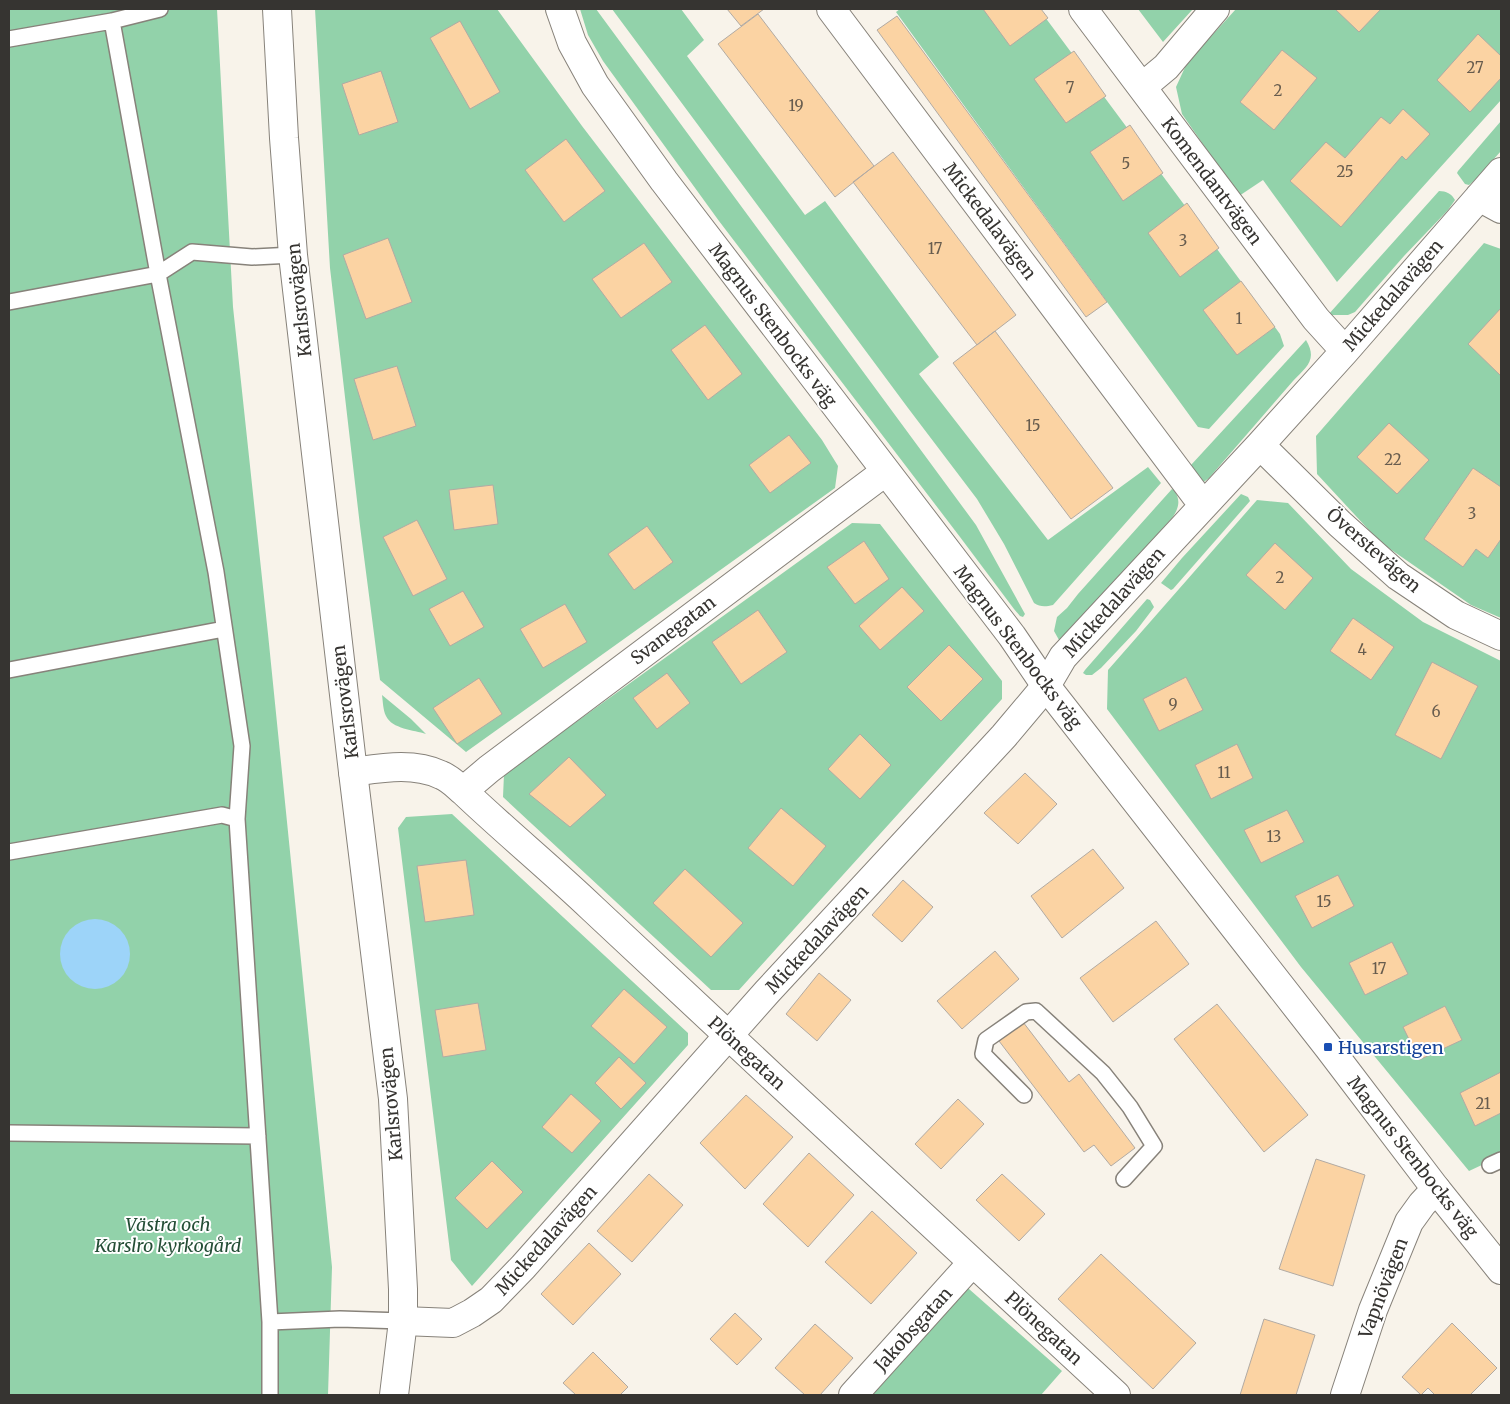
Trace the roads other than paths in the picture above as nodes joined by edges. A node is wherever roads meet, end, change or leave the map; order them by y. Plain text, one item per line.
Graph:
1 (160, 9) edge
2 (277, 9) edge
3 (560, 9) edge
4 (832, 9) edge
5 (1082, 9) edge
6 (1215, 9) edge
7 (112, 21) junction
8 (9, 39) edge
9 (1142, 87) junction
10 (1501, 172) edge
11 (1490, 203) edge
12 (294, 255) junction
13 (158, 274) junction
14 (9, 302) edge
15 (1345, 350) junction
16 (1260, 444) junction
17 (885, 472) junction
18 (1203, 505) junction
19 (224, 629) junction
20 (1501, 636) edge
21 (9, 670) edge
22 (1046, 686) junction
23 (353, 772) junction
24 (463, 791) junction
25 (237, 819) junction
26 (9, 852) edge
27 (728, 1036) junction
28 (1024, 1095) dead end
29 (9, 1133) edge
30 (258, 1136) junction
31 (1124, 1179) dead end
32 (1436, 1189) junction
33 (972, 1263) junction
34 (1501, 1270) edge
35 (403, 1321) junction
36 (270, 1322) junction
37 (270, 1395) edge
38 (394, 1395) edge
39 (853, 1395) edge
40 (1116, 1395) edge
41 (1346, 1395) edge

1 - 7 lane
2 - 12 street, Karlsrovägen
3 - 17 street, Magnus Stenbocks väg
4 - 18 street, Mickedalavägen
5 - 9 street, Komendantvägen
6 - 9 street
7 - 8 lane
7 - 13 lane
9 - 15 street, Komendantvägen
10 - 11 street, Mickedalavägen
11 - 15 street, Mickedalavägen
12 - 13 lane
12 - 23 street, Karlsrovägen
13 - 14 lane
13 - 19 lane
15 - 16 street, Mickedalavägen
16 - 18 street, Mickedalavägen
16 - 20 street, Överstevägen
17 - 22 street, Magnus Stenbocks väg
17 - 24 street, Svanegatan
18 - 22 street, Mickedalavägen
19 - 21 lane
19 - 25 lane
22 - 27 street, Mickedalavägen
22 - 32 street, Magnus Stenbocks väg
23 - 24 street, Plönegatan
23 - 35 street, Karlsrovägen
24 - 27 street, Plönegatan
25 - 26 lane
25 - 30 lane
27 - 33 street, Plönegatan
27 - 35 street, Mickedalavägen
28 - 31 lane
29 - 30 lane
30 - 36 lane
32 - 34 street, Magnus Stenbocks väg
32 - 41 street, Vapnövägen
33 - 39 street, Jakobsgatan
33 - 40 street, Plönegatan
35 - 36 lane
35 - 38 street, Karlsrovägen
36 - 37 lane

